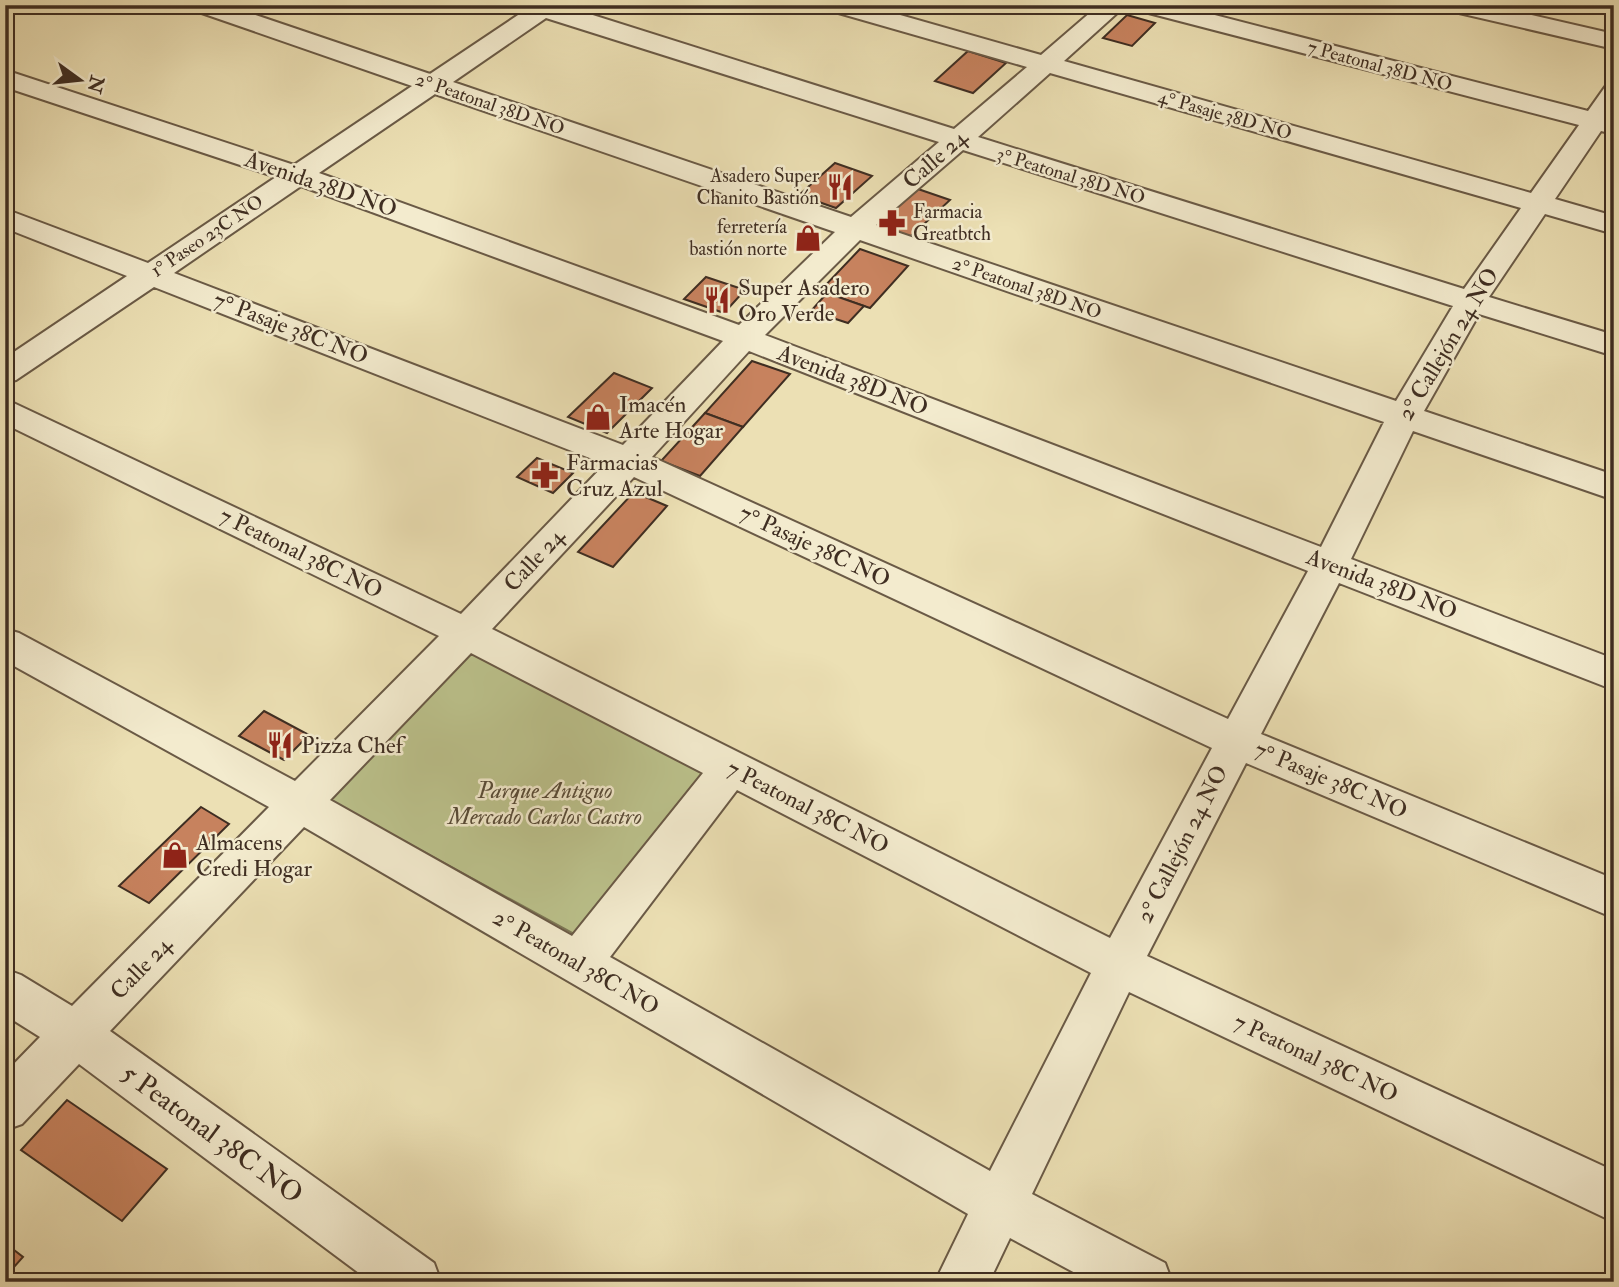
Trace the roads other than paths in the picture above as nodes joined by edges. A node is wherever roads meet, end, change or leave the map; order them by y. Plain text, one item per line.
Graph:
1 (202, 5) edge
2 (837, 5) edge
3 (1114, 5) edge
4 (1146, 5) edge
5 (1455, 5) edge
6 (540, 7) edge
7 (1614, 42) edge
8 (1046, 65) junction
9 (5, 78) edge
10 (432, 84) junction
11 (1607, 114) edge
12 (955, 140) junction
13 (298, 175) junction
14 (1537, 203) junction
15 (5, 218) edge
16 (1614, 225) edge
17 (855, 229) junction
18 (152, 274) junction
19 (1471, 301) junction
20 (744, 338) junction
21 (1614, 345) edge
22 (5, 373) edge
23 (5, 410) edge
24 (1404, 416) junction
25 (628, 460) junction
26 (1614, 488) edge
27 (1330, 565) junction
28 (466, 633) junction
29 (5, 643) edge
30 (1614, 675) edge
31 (1236, 741) junction
32 (731, 768) junction
33 (300, 804) junction
34 (1614, 899) edge
35 (578, 963) junction
36 (1119, 965) junction
37 (5, 990) edge
38 (76, 1034) junction
39 (5, 1107) edge
40 (1614, 1197) edge
41 (999, 1204) junction
42 (415, 1282) edge
43 (961, 1282) edge
44 (1146, 1282) edge

1 - 10 street, 2° Peatonal 38D NO
2 - 8 street, 4° Pasaje 38D NO
3 - 8 street, Calle 24
4 - 11 street, 7 Peatonal 38D NO
5 - 7 street
6 - 10 street, 1° Paseo 23C NO
6 - 12 street, 3° Peatonal 38D NO
8 - 12 street, Calle 24
8 - 14 street, 4° Pasaje 38D NO
9 - 13 street, Avenida 38D NO
10 - 13 street, 1° Paseo 23C NO
10 - 17 street, 2° Peatonal 38D NO
11 - 14 street, 2° Callejón 24 NO
12 - 17 street, Calle 24
12 - 19 street, 3° Peatonal 38D NO
13 - 18 street, 1° Paseo 23C NO
13 - 20 street, Avenida 38D NO
14 - 16 street, 4° Pasaje 38D NO
14 - 19 street, 2° Callejón 24 NO
15 - 18 street, 7° Pasaje 38C NO
17 - 20 street, Calle 24
17 - 24 street, 2° Peatonal 38D NO
18 - 22 street, 1° Paseo 23C NO
18 - 25 street, 7° Pasaje 38C NO
19 - 21 street, 3° Peatonal 38D NO
19 - 24 street, 2° Callejón 24 NO
20 - 25 street, Calle 24
20 - 27 street, Avenida 38D NO
23 - 28 street, 7 Peatonal 38C NO
24 - 26 street, 2° Peatonal 38D NO
24 - 27 street, 2° Callejón 24 NO
25 - 28 street, Calle 24
25 - 31 street, 7° Pasaje 38C NO
27 - 30 street, Avenida 38D NO
27 - 31 street, 2° Callejón 24 NO
28 - 32 street, 7 Peatonal 38C NO
28 - 33 street, Calle 24
29 - 33 street, 2° Peatonal 38C NO
31 - 34 street, 7° Pasaje 38C NO
31 - 36 street, 2° Callejón 24 NO
32 - 35 street
32 - 36 street, 7 Peatonal 38C NO
33 - 35 street, 2° Peatonal 38C NO
33 - 38 street, Calle 24
35 - 41 street, 2° Peatonal 38C NO
36 - 40 street, 7 Peatonal 38C NO
36 - 41 street, 2° Callejón 24 NO
37 - 38 street, 5 Peatonal 38C NO
38 - 39 street, Calle 24
38 - 42 street, 5 Peatonal 38C NO
41 - 43 street, 2° Callejón 24 NO
41 - 44 street, 2° Peatonal 38C NO

